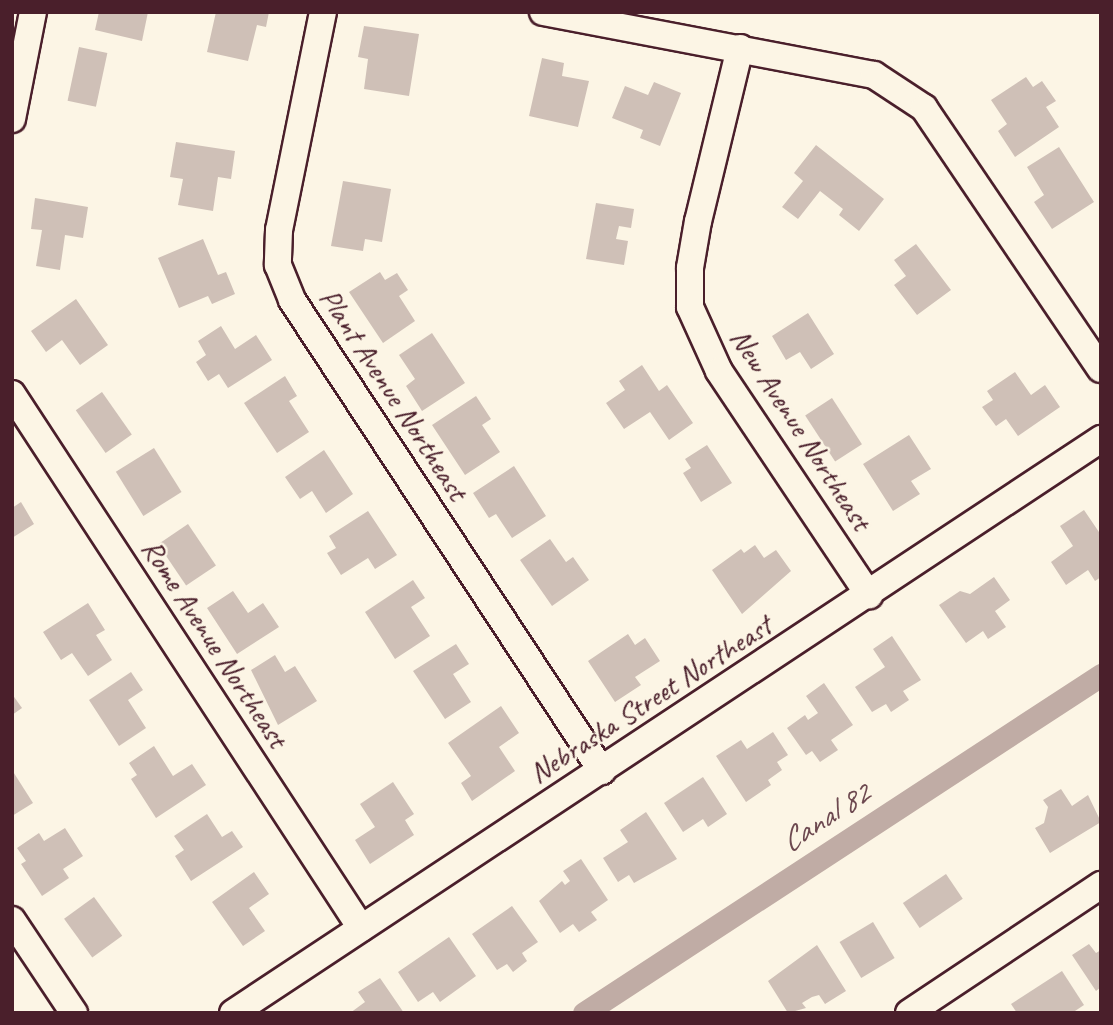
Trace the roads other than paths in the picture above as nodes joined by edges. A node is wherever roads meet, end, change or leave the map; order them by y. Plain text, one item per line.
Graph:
1 (33, 12) edge
2 (323, 12) edge
3 (543, 12) edge
4 (740, 48) junction
5 (12, 119) edge
6 (1101, 369) edge
7 (12, 394) edge
8 (1101, 439) edge
9 (869, 595) junction
10 (602, 771) junction
11 (1101, 885) edge
12 (12, 920) edge
13 (361, 928) junction
14 (74, 1013) edge
15 (233, 1013) edge
16 (909, 1013) edge

1 - 5 street
2 - 10 street, Plant Avenue Northeast
3 - 4 street
4 - 6 street
4 - 9 street, New Avenue Northeast
7 - 13 street, Rome Avenue Northeast
8 - 9 street, Nebraska Street Northeast
9 - 10 street, Nebraska Street Northeast
10 - 13 street, Nebraska Street Northeast
11 - 16 street
12 - 14 street
13 - 15 street, Nebraska Street Northeast

